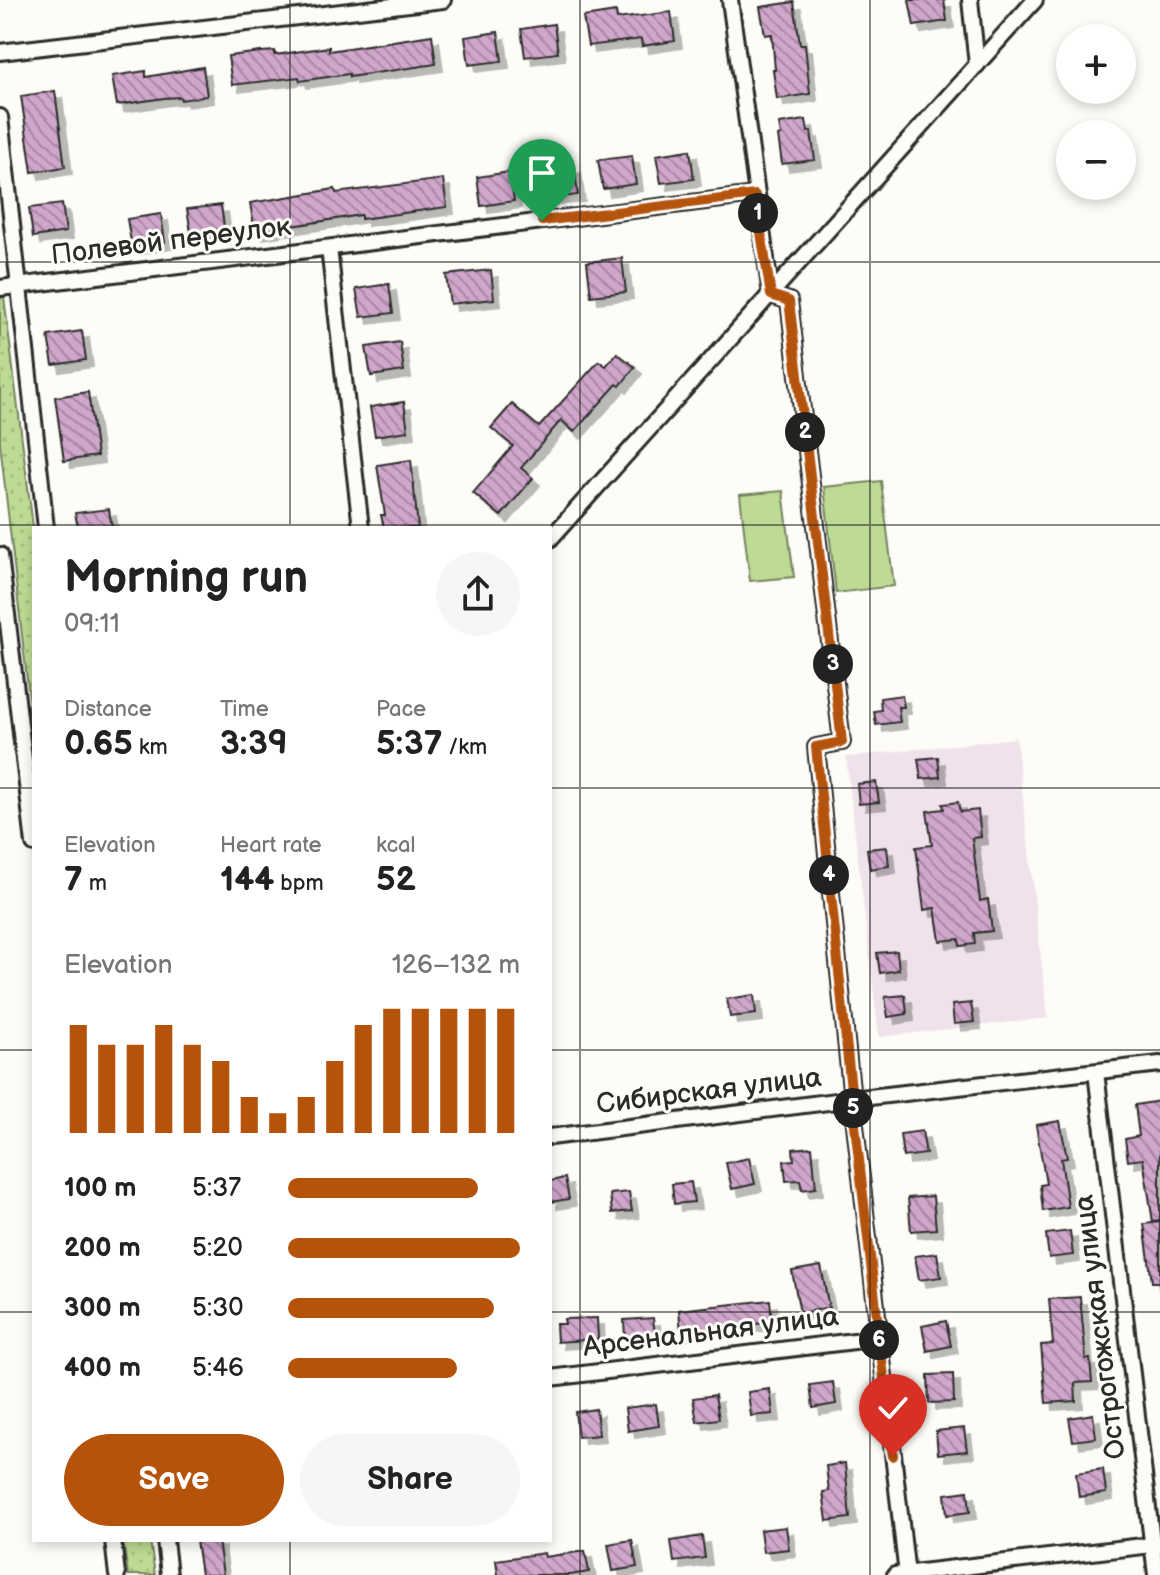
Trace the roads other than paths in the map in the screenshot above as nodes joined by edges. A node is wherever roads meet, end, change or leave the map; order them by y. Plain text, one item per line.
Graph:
1 (443, 0) edge
2 (730, 0) edge
3 (970, 0) edge
4 (1035, 0) edge
5 (0, 52) edge
6 (977, 65) junction
7 (0, 117) edge
8 (755, 195) junction
9 (329, 248) junction
10 (20, 286) junction
11 (0, 288) edge
12 (771, 295) junction
13 (46, 526) edge
14 (361, 526) edge
15 (552, 537) edge
16 (0, 555) edge
17 (32, 827) edge
18 (1160, 1064) edge
19 (1096, 1072) junction
20 (852, 1099) junction
21 (552, 1137) edge
22 (879, 1338) junction
23 (552, 1378) edge
24 (113, 1542) edge
25 (165, 1542) edge
26 (1156, 1544) edge
27 (117, 1575) edge
28 (169, 1575) edge
29 (903, 1575) edge
30 (1156, 1575) edge

1 - 5 street
2 - 8 street
3 - 6 street
4 - 6 street
6 - 12 street
7 - 10 street
8 - 9 street, Полевой переулок
8 - 12 street
9 - 10 street, Полевой переулок
9 - 14 street, Полевой переулок
10 - 11 street, Полевой переулок
10 - 13 street
12 - 15 street
12 - 20 street
16 - 17 street
18 - 19 street, Сибирская улица
19 - 20 street, Сибирская улица
19 - 26 street, Острогожская улица
20 - 21 street, Сибирская улица
20 - 22 street
22 - 23 street, Арсенальная улица
22 - 29 street
24 - 27 street
25 - 28 street
26 - 29 street
26 - 30 street, Острогожская улица

